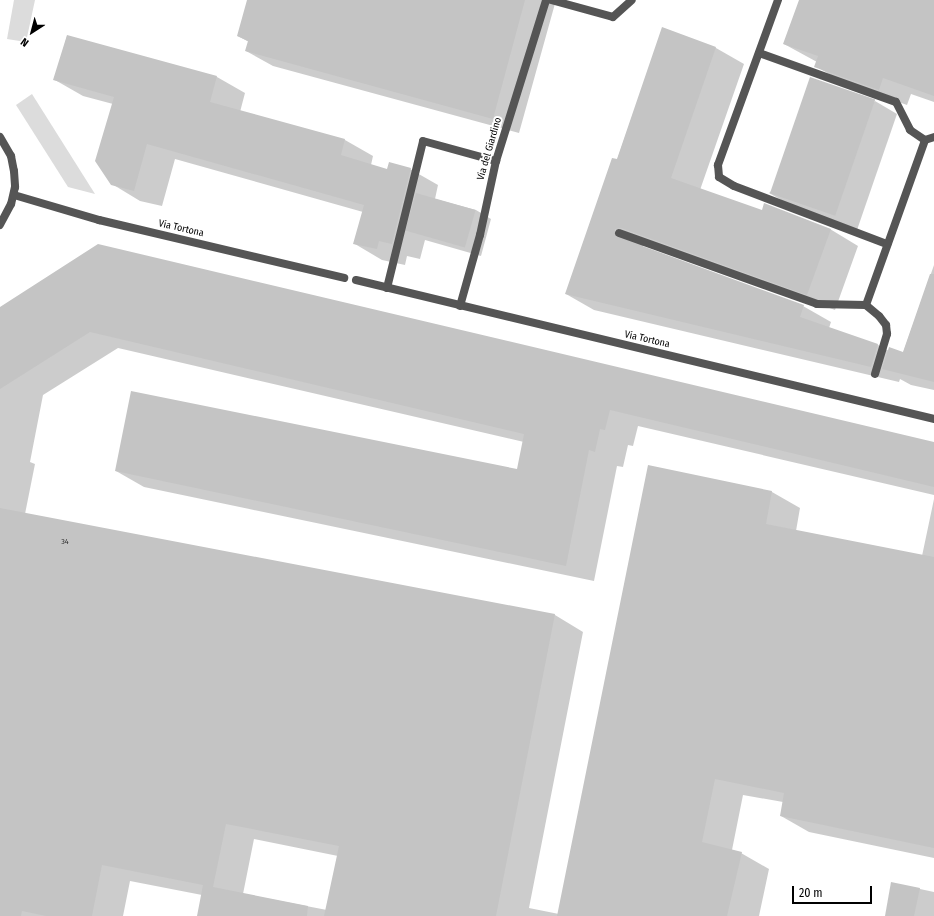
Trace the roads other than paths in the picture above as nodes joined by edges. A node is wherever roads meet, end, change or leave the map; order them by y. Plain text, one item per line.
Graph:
1 (546, 0) edge
2 (551, 0) edge
3 (632, 0) edge
4 (778, 0) edge
5 (759, 53) junction
6 (934, 136) edge
7 (0, 137) edge
8 (925, 140) junction
9 (496, 161) junction
10 (14, 195) junction
11 (0, 225) edge
12 (619, 234) dead end
13 (887, 244) junction
14 (344, 278) dead end
15 (356, 280) dead end
16 (388, 288) junction
17 (866, 305) junction
18 (460, 306) junction
19 (875, 374) dead end
20 (934, 419) edge

1 - 9 street, Via del Giardino
2 - 3 street
4 - 5 street
5 - 8 street
5 - 13 street
6 - 8 street
7 - 10 street
8 - 13 street
9 - 16 street
9 - 18 street, Via del Giardino
10 - 11 street
10 - 14 street, Via Tortona
12 - 17 street
13 - 17 street
15 - 16 street, Via Tortona
16 - 18 street, Via Tortona
17 - 19 street
18 - 20 street, Via Tortona

